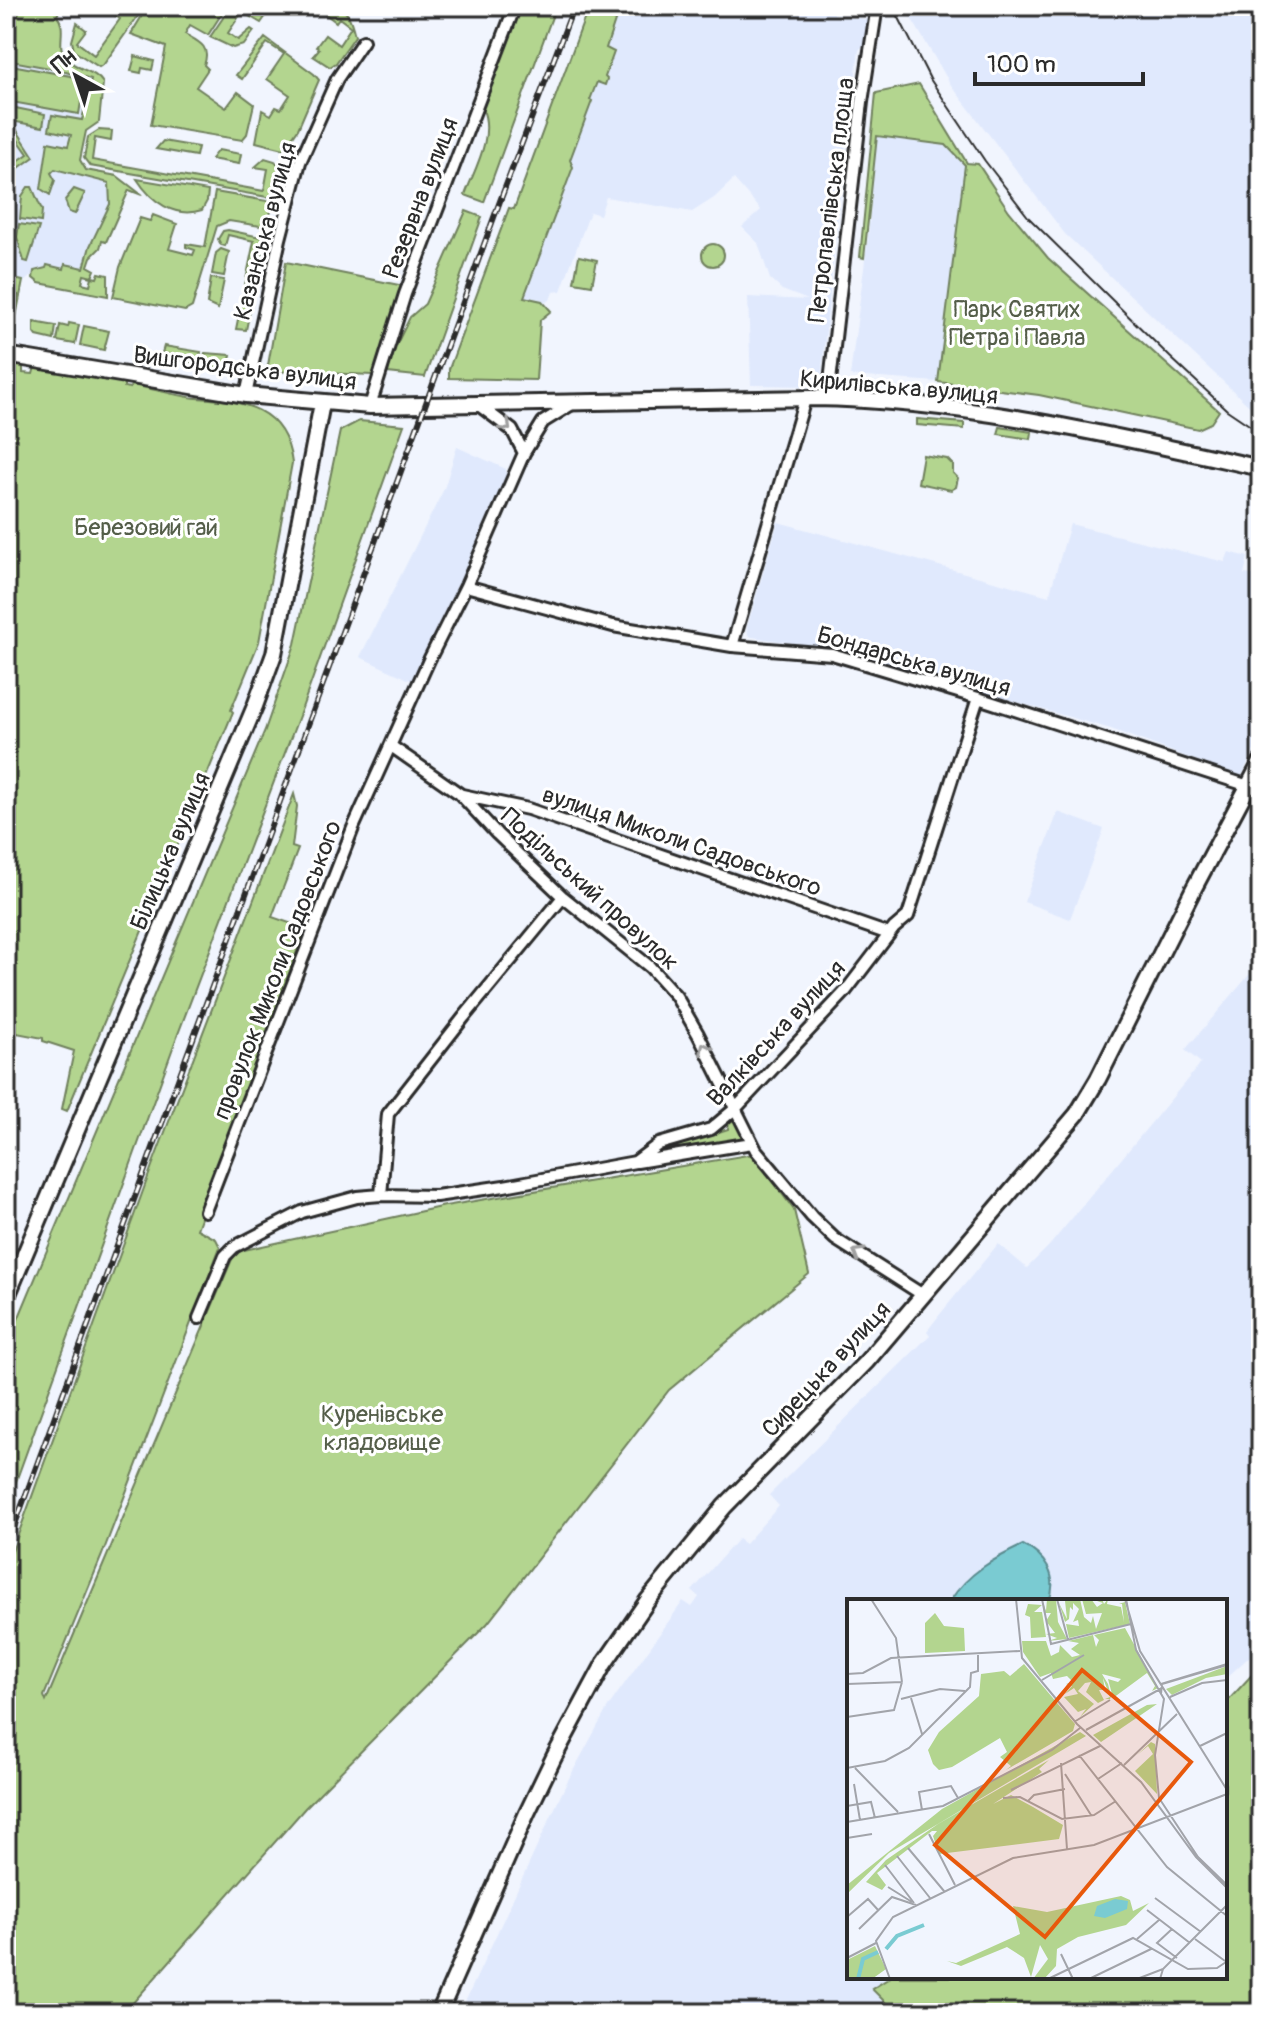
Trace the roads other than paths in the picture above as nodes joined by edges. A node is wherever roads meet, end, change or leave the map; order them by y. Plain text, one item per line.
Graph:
1 (515, 6) edge
2 (877, 6) edge
3 (363, 41) dead end
4 (6, 355) edge
5 (246, 395) junction
6 (805, 399) junction
7 (828, 399) junction
8 (322, 403) junction
9 (574, 403) junction
10 (370, 406) junction
11 (480, 406) junction
12 (524, 453) junction
13 (1261, 468) edge
14 (466, 586) junction
15 (732, 646) junction
16 (978, 698) junction
17 (391, 746) junction
18 (1261, 762) edge
19 (1255, 788) edge
20 (460, 794) junction
21 (563, 897) junction
22 (889, 934) junction
23 (736, 1108) junction
24 (752, 1143) junction
25 (635, 1162) junction
26 (381, 1195) junction
27 (205, 1211) dead end
28 (923, 1295) junction
29 (6, 1299) edge
30 (199, 1318) dead end
31 (439, 2013) edge

1 - 10 street, Резервна вулиця
2 - 7 street, Петропавлівська площа
3 - 5 street, Казанська вулиця
4 - 5 main road, Вишгородська вулиця
5 - 8 main road, Вишгородська вулиця
6 - 7 main road, Кирилівська вулиця
6 - 9 main road, Кирилівська вулиця
6 - 15 street
7 - 13 main road, Кирилівська вулиця
8 - 10 main road, Вишгородська вулиця
8 - 29 main road, Білицька вулиця
9 - 11 main road, Кирилівська вулиця
9 - 12 street
10 - 11 main road, Вишгородська вулиця
11 -> 12 street
12 - 14 street
14 - 15 street, Бондарська вулиця
14 - 17 street
15 - 16 street, Бондарська вулиця
16 - 19 street, Бондарська вулиця
16 - 22 street, Валківська вулиця
17 - 20 street, Подільський провулок
17 - 27 street, провулок Миколи Садовського
18 - 19 main road, Сирецька вулиця
19 - 28 main road, Сирецька вулиця
20 - 21 street, Подільський провулок
20 - 22 street, вулиця Миколи Садовського
23 -> 21 street, Подільський провулок
21 - 26 street
22 - 23 street, Валківська вулиця
23 - 24 street, Подільський провулок
23 - 25 street, Валківська вулиця
24 - 25 street
28 -> 24 street, Подільський провулок
25 - 26 street, Валківська вулиця
26 - 30 street, Валківська вулиця
28 - 31 main road, Сирецька вулиця

